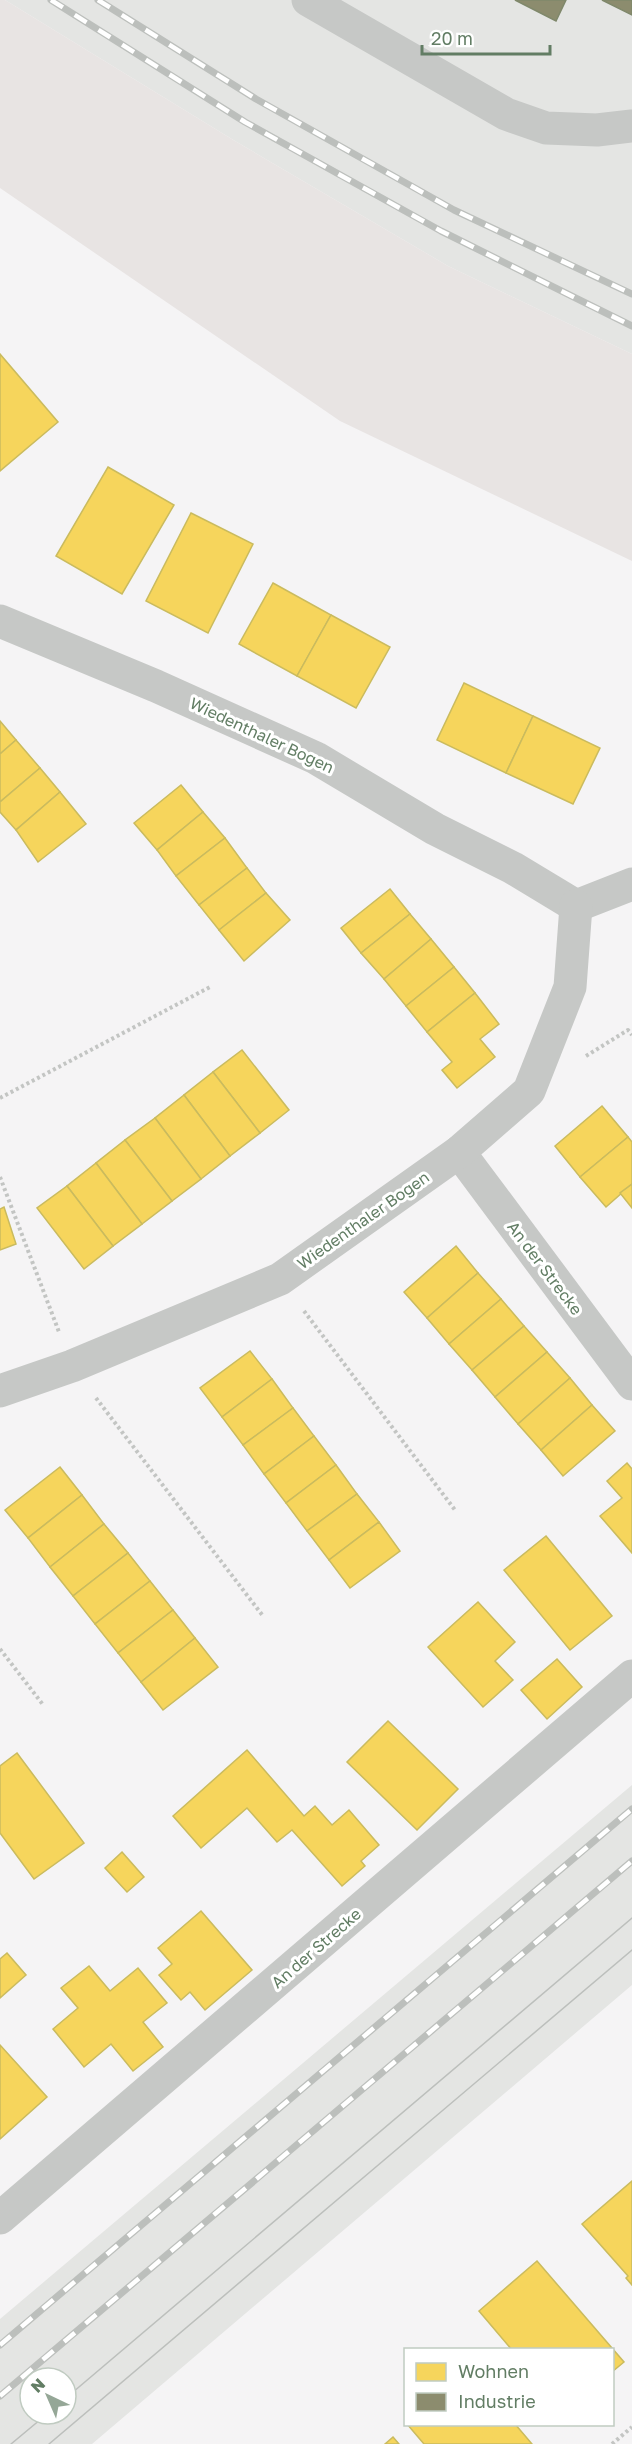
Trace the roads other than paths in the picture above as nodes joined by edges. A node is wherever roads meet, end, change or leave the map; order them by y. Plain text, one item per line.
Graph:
1 (308, 0) edge
2 (632, 126) edge
3 (0, 621) edge
4 (632, 884) edge
5 (576, 906) junction
6 (459, 1152) junction
7 (632, 1384) edge
8 (0, 1391) edge
9 (632, 1676) edge
10 (0, 2218) edge

1 - 2 street
3 - 5 street, Wiedenthaler Bogen
4 - 5 street
5 - 6 street, Wiedenthaler Bogen
6 - 7 street, An der Strecke
6 - 8 street, Wiedenthaler Bogen
9 - 10 street, An der Strecke

